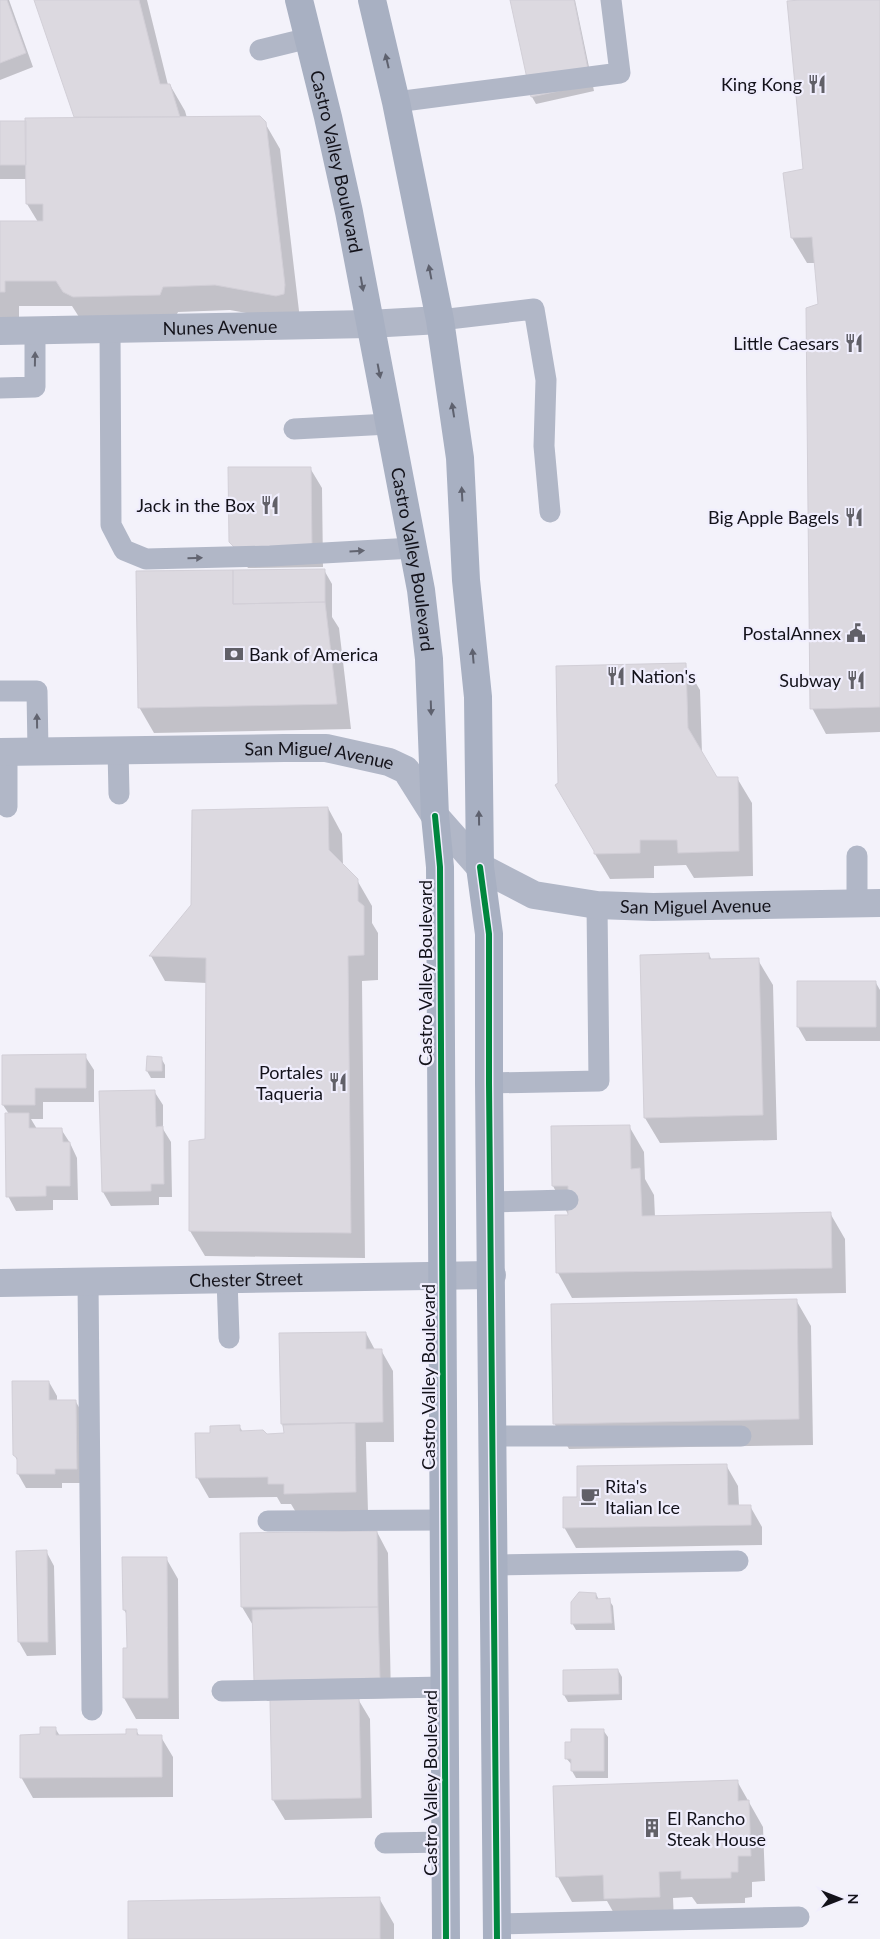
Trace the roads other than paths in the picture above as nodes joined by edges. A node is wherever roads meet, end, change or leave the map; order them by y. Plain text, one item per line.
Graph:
1 (299, 0) edge
2 (372, 0) edge
3 (611, 0) edge
4 (309, 38) junction
5 (260, 50) dead end
6 (396, 102) junction
7 (440, 320) junction
8 (369, 324) junction
9 (110, 328) junction
10 (35, 330) junction
11 (0, 331) edge
12 (0, 388) edge
13 (389, 424) junction
14 (294, 429) dead end
15 (550, 512) dead end
16 (413, 548) junction
17 (0, 691) edge
18 (118, 750) junction
19 (38, 751) junction
20 (4, 752) edge
21 (119, 794) dead end
22 (7, 807) dead end
23 (435, 816) junction
24 (857, 856) dead end
25 (480, 867) junction
26 (868, 903) edge
27 (597, 904) junction
28 (489, 1083) junction
29 (568, 1200) dead end
30 (490, 1202) junction
31 (442, 1276) junction
32 (492, 1276) junction
33 (227, 1279) junction
34 (88, 1281) junction
35 (0, 1283) edge
36 (229, 1338) dead end
37 (493, 1436) junction
38 (741, 1436) dead end
39 (443, 1520) junction
40 (268, 1521) dead end
41 (738, 1561) dead end
42 (494, 1565) junction
43 (444, 1687) junction
44 (222, 1691) dead end
45 (92, 1710) dead end
46 (446, 1842) junction
47 (385, 1843) dead end
48 (799, 1917) dead end
49 (497, 1932) edge
50 (446, 1939) edge

1 - 4 main road, Castro Valley Boulevard
6 -> 2 main road
3 - 6 lane
4 - 5 lane
4 -> 8 main road, Castro Valley Boulevard
7 -> 6 main road
7 - 8 street, Nunes Avenue
7 - 15 lane
25 -> 7 main road
8 - 9 street, Nunes Avenue
8 -> 13 main road, Castro Valley Boulevard
9 - 10 street, Nunes Avenue
9 -> 16 lane
10 - 11 street, Nunes Avenue
12 -> 10 lane
13 - 14 lane
13 - 16 main road, Castro Valley Boulevard
16 -> 23 main road, Castro Valley Boulevard
19 -> 17 lane
18 - 19 street, San Miguel Avenue
18 - 21 lane
18 - 23 street, San Miguel Avenue
19 - 20 street, San Miguel Avenue
20 - 22 lane
23 - 25 street, San Miguel Avenue
23 - 31 main road, Castro Valley Boulevard
24 - 26 lane
25 - 27 street, San Miguel Avenue
25 - 28 main road
26 - 27 street, San Miguel Avenue
27 - 28 lane
28 - 30 main road
29 - 30 lane
30 - 32 main road
31 - 32 street, Chester Street
31 - 33 street, Chester Street
31 - 39 main road, Castro Valley Boulevard
32 - 37 main road
33 - 34 street, Chester Street
33 - 36 lane
34 - 35 street, Chester Street
34 - 45 lane
37 - 38 lane
37 - 42 main road
39 - 40 lane
39 - 43 main road, Castro Valley Boulevard
41 - 42 lane
42 - 49 main road
43 - 44 lane
43 - 46 main road, Castro Valley Boulevard
46 - 47 lane
46 - 50 main road, Castro Valley Boulevard
48 - 49 lane

